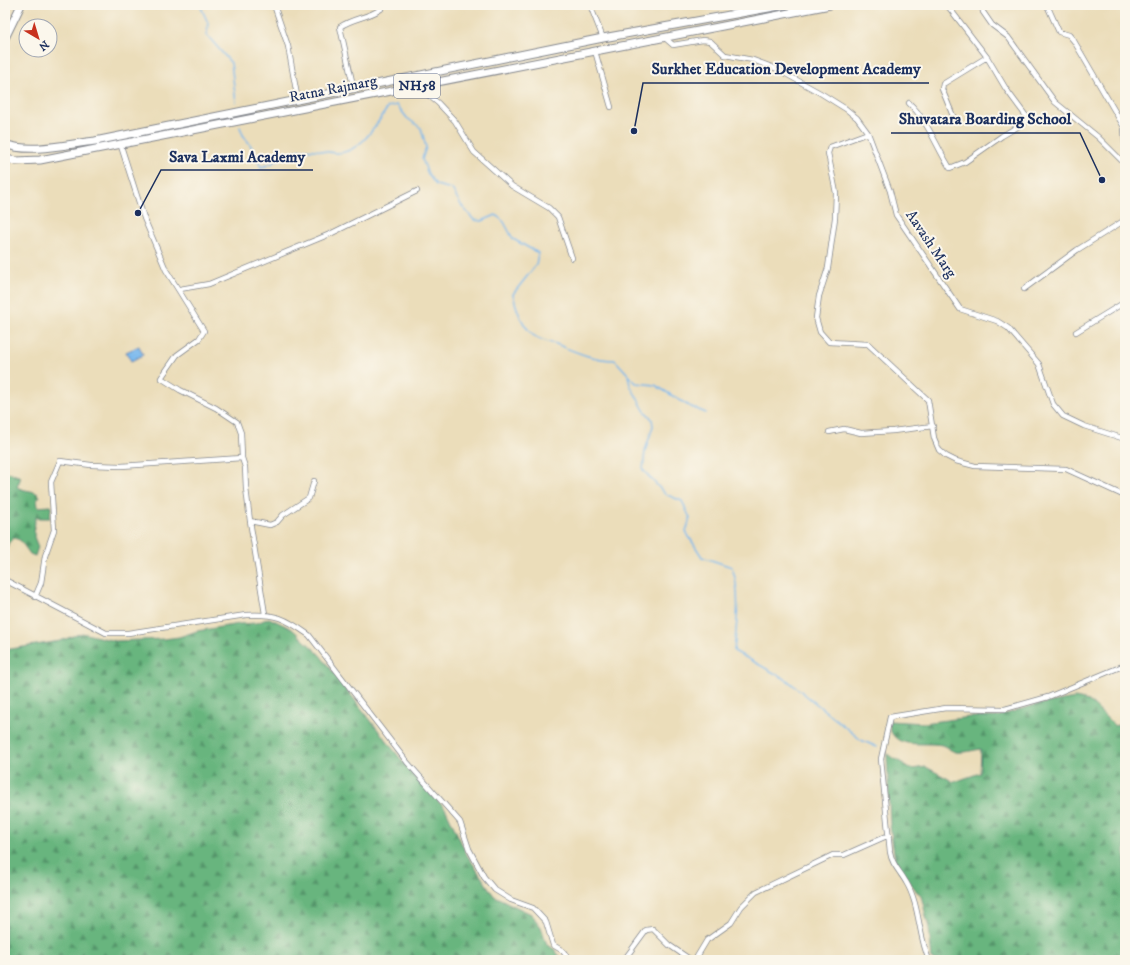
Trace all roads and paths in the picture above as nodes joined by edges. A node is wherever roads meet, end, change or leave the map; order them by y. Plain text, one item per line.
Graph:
1 (21, 5) edge
2 (274, 5) edge
3 (379, 5) edge
4 (590, 5) edge
5 (785, 5) edge
6 (830, 5) edge
7 (947, 5) edge
8 (982, 5) edge
9 (1047, 5) edge
10 (5, 38) edge
11 (603, 38) junction
12 (665, 38) junction
13 (595, 51) junction
14 (987, 57) junction
15 (428, 84) junction
16 (354, 90) junction
17 (298, 101) junction
18 (909, 103) dead end
19 (612, 107) dead end
20 (953, 116) dead end
21 (868, 133) junction
22 (94, 141) junction
23 (120, 143) junction
24 (5, 144) edge
25 (1125, 144) edge
26 (96, 149) junction
27 (5, 159) edge
28 (1125, 164) edge
29 (417, 190) dead end
30 (1125, 220) edge
31 (572, 258) dead end
32 (180, 289) junction
33 (1024, 289) dead end
34 (1125, 302) edge
35 (1076, 332) dead end
36 (933, 426) junction
37 (829, 432) dead end
38 (1125, 439) edge
39 (242, 458) junction
40 (314, 481) dead end
41 (1125, 496) edge
42 (250, 522) junction
43 (5, 580) edge
44 (36, 597) junction
45 (265, 614) junction
46 (1125, 665) edge
47 (889, 835) junction
48 (568, 960) edge
49 (624, 960) edge
50 (691, 960) edge
51 (695, 960) edge
52 (929, 960) edge

1 - 10 main road
2 - 17 street
3 - 16 street
4 - 11 street
5 - 11 main road, Ratna Rajmarg / NH58
6 - 12 main road, Ratna Rajmarg / NH58
7 - 14 street
8 - 28 street
9 - 25 street
11 - 16 main road, Ratna Rajmarg / NH58
12 - 13 main road, Ratna Rajmarg / NH58
12 - 21 street, Aavash Marg
13 - 15 main road, Ratna Rajmarg / NH58
13 - 19 street
14 - 18 street
14 - 20 street
15 - 23 main road, Ratna Rajmarg / NH58
15 - 31 street
16 - 17 main road, Ratna Rajmarg / NH58
17 - 22 main road, Ratna Rajmarg / NH58
21 - 36 street
21 - 38 street, Aavash Marg
22 - 24 main road, Ratna Rajmarg / NH58
22 - 26 main road
23 - 26 main road, Ratna Rajmarg / NH58
23 - 32 street
26 - 27 main road, Ratna Rajmarg / NH58
29 - 32 street
30 - 33 street
32 - 39 street
34 - 35 street
36 - 37 street
36 - 41 street
39 - 42 street
39 - 44 street
40 - 42 street
42 - 45 street
43 - 44 street
44 - 45 street
45 - 48 street
46 - 47 street
47 - 51 street
47 - 52 street
49 - 50 street

